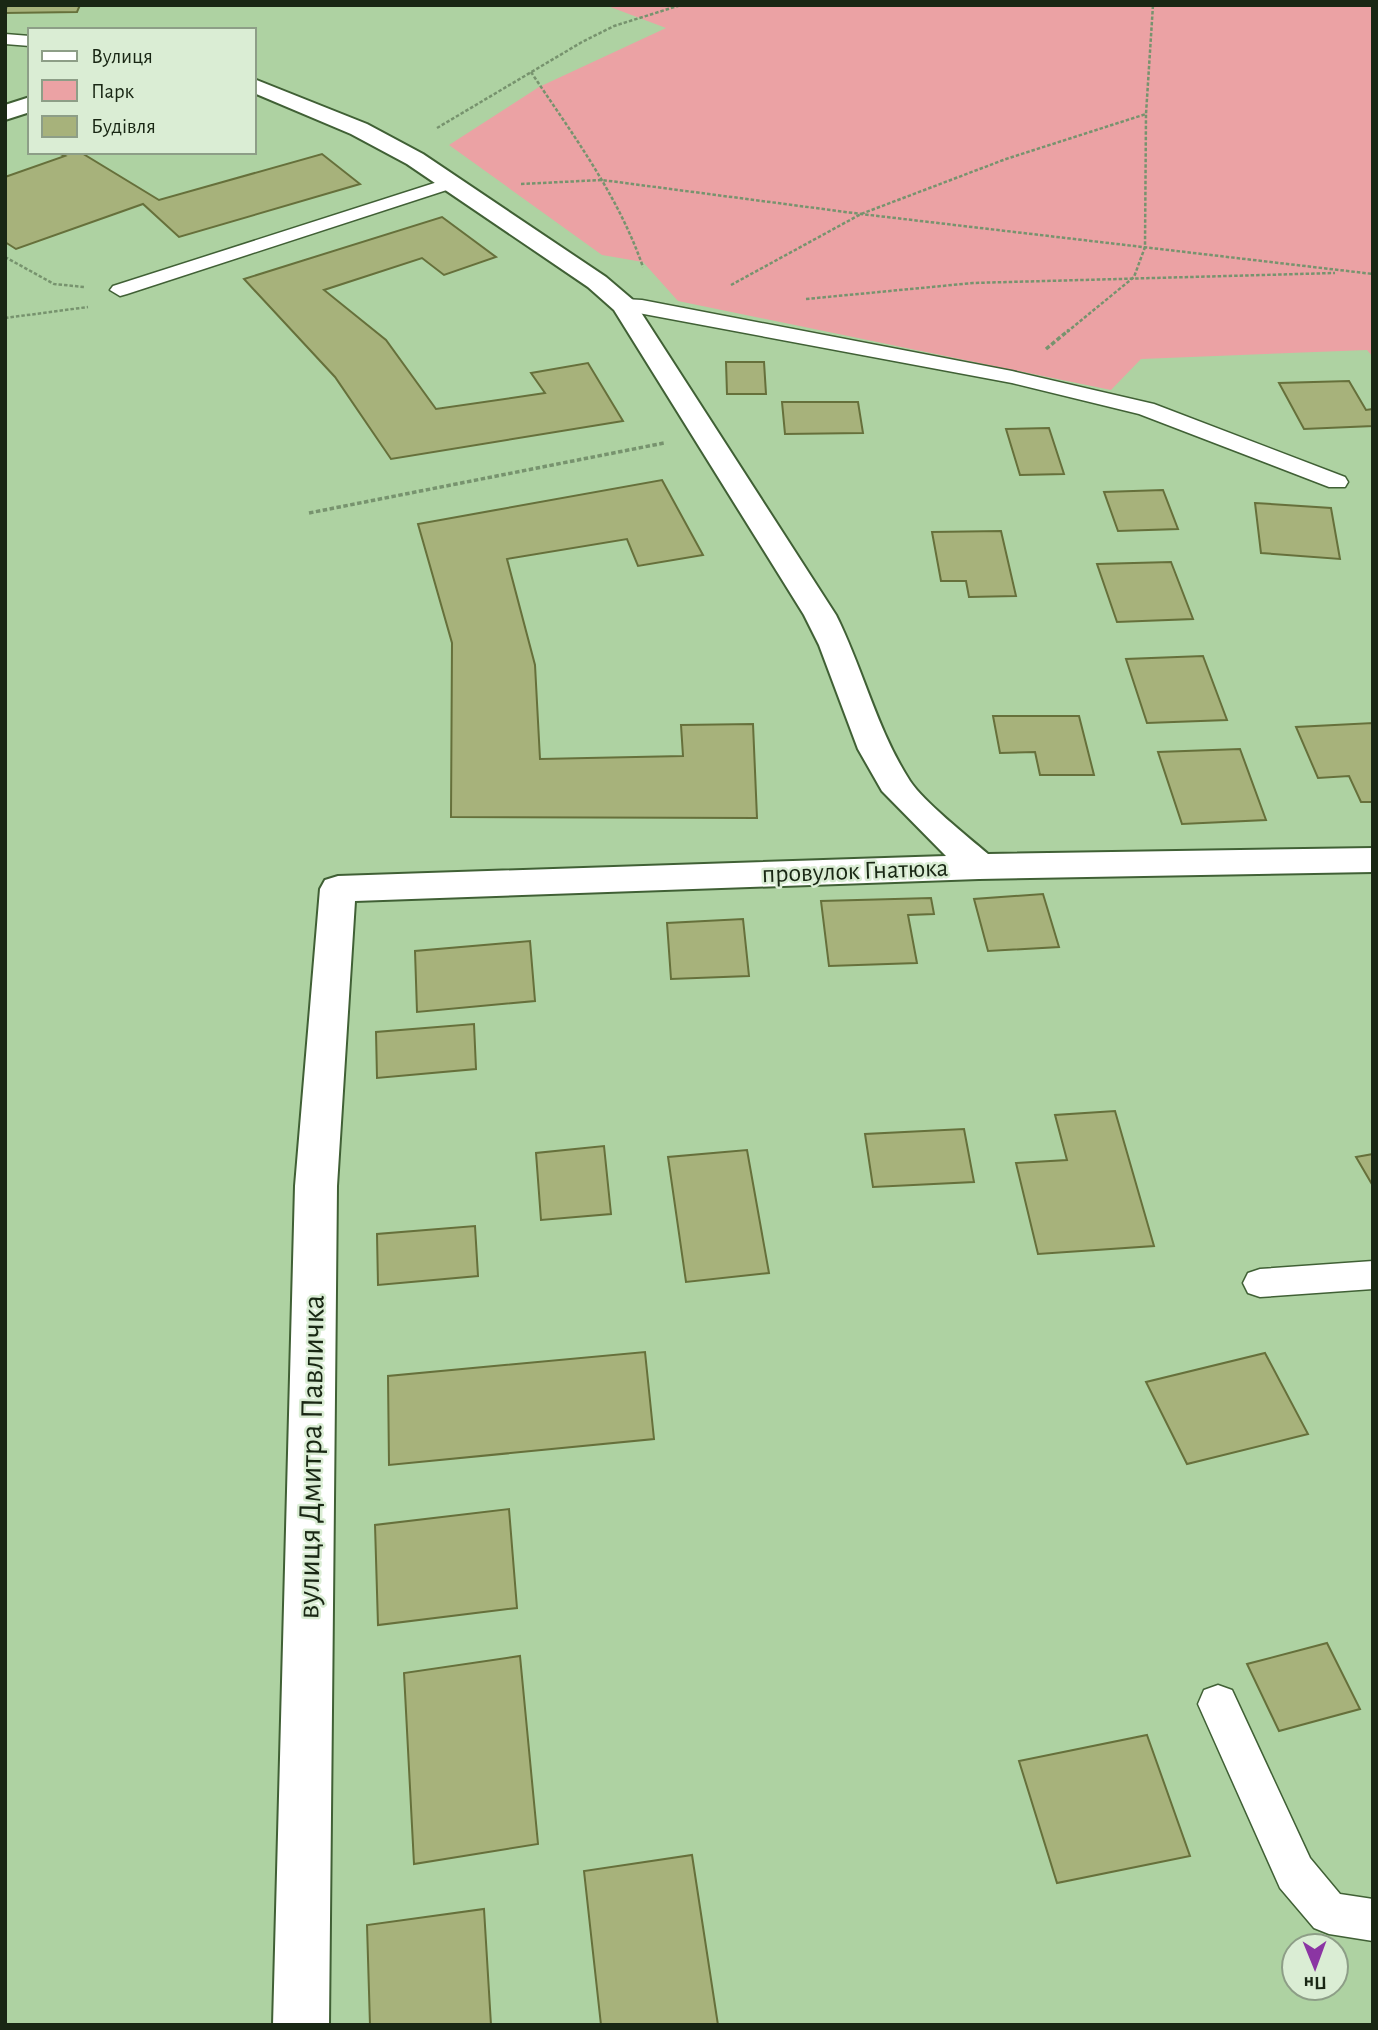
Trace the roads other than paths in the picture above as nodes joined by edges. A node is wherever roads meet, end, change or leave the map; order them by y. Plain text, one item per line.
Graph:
1 (5, 39) edge
2 (28, 41) edge
3 (256, 86) edge
4 (28, 105) edge
5 (5, 113) edge
6 (454, 186) junction
7 (120, 290) dead end
8 (633, 305) junction
9 (1337, 482) dead end
10 (1373, 860) edge
11 (979, 867) junction
12 (338, 890) joint
13 (1373, 1275) edge
14 (1260, 1283) dead end
15 (1218, 1704) dead end
16 (1373, 1920) edge
17 (301, 2025) edge

1 - 2 lane
3 - 6 street
4 - 5 street
6 - 7 lane
6 - 8 street
8 - 9 lane
8 - 11 street
10 - 11 street, провулок Гнатюка
11 - 12 street, провулок Гнатюка
12 - 17 street, вулиця Дмитра Павличка
13 - 14 lane
15 - 16 lane

